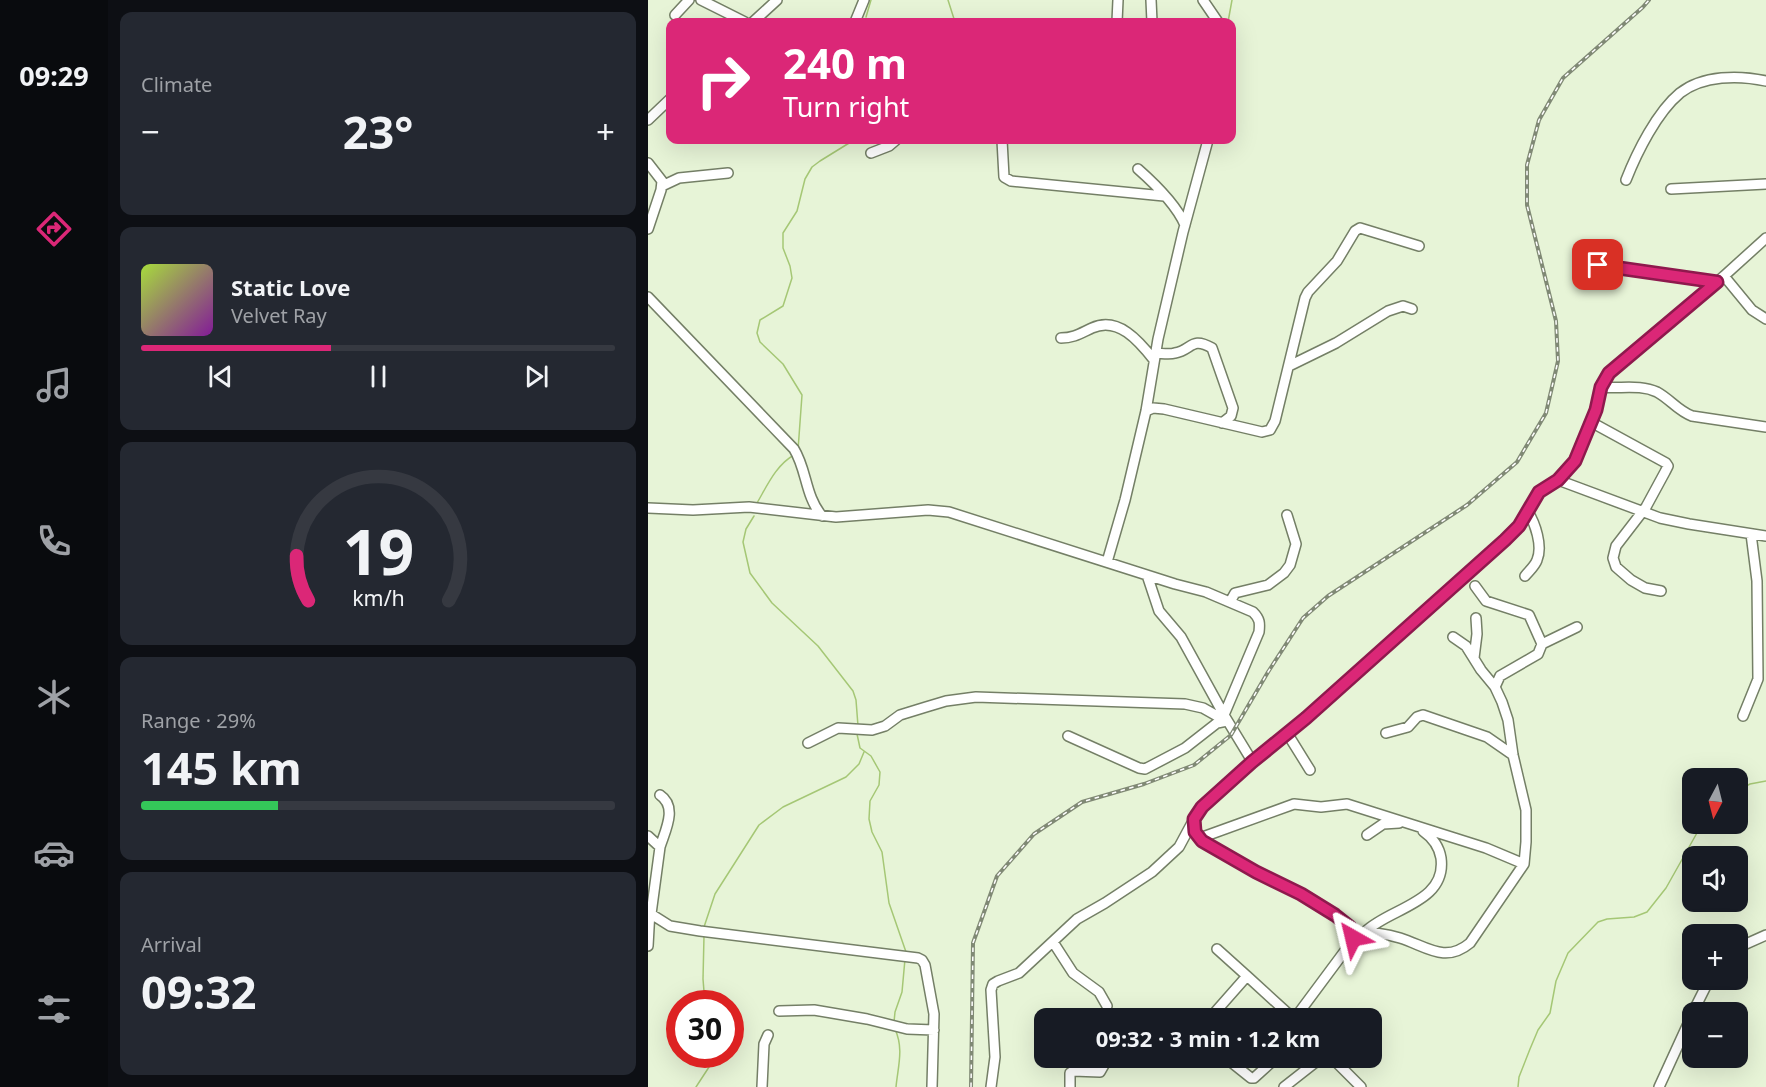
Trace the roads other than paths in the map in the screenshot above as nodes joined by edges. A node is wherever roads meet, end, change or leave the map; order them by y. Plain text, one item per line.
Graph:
1 (689, 0) edge
2 (701, 0) edge
3 (777, 0) edge
4 (864, 0) edge
5 (1118, 0) edge
6 (1151, 0) edge
7 (1203, 0) edge
8 (675, 15) dead end
9 (737, 18) edge
10 (757, 18) edge
11 (857, 18) edge
12 (1117, 18) edge
13 (1152, 18) edge
14 (1215, 18) edge
15 (1766, 81) edge
16 (666, 103) edge
17 (648, 120) edge
18 (891, 144) edge
19 (1002, 144) edge
20 (1207, 144) edge
21 (871, 153) dead end
22 (648, 163) edge
23 (1138, 169) dead end
24 (728, 173) dead end
25 (1626, 180) dead end
26 (1766, 184) edge
27 (662, 186) junction
28 (1671, 189) dead end
29 (1164, 196) junction
30 (1185, 225) junction
31 (648, 229) edge
32 (1766, 238) edge
33 (1419, 246) dead end
34 (1589, 256) dead end
35 (1721, 279) junction
36 (648, 297) edge
37 (1413, 309) dead end
38 (1766, 320) edge
39 (1061, 338) dead end
40 (1154, 357) junction
41 (1289, 366) junction
42 (1601, 387) junction
43 (1146, 411) junction
44 (1591, 422) junction
45 (1222, 423) junction
46 (1766, 427) edge
47 (1558, 480) junction
48 (649, 510) edge
49 (1528, 512) junction
50 (1643, 512) junction
51 (822, 516) junction
52 (1287, 516) dead end
53 (1751, 534) junction
54 (1766, 536) edge
55 (1107, 562) junction
56 (1148, 575) junction
57 (1525, 576) dead end
58 (1475, 586) dead end
59 (1661, 591) dead end
60 (1230, 602) junction
61 (1476, 618) dead end
62 (1577, 627) dead end
63 (1453, 637) dead end
64 (1542, 644) junction
65 (1474, 658) junction
66 (1495, 687) junction
67 (1743, 716) dead end
68 (1225, 719) junction
69 (1287, 733) junction
70 (1386, 733) dead end
71 (1068, 736) dead end
72 (807, 743) dead end
73 (1513, 755) junction
74 (1252, 762) junction
75 (1310, 770) dead end
76 (660, 795) dead end
77 (1194, 819) junction
78 (648, 836) edge
79 (1367, 836) dead end
80 (1201, 840) junction
81 (660, 847) junction
82 (1179, 847) junction
83 (1524, 864) junction
84 (650, 911) edge
85 (1353, 932) junction
86 (1365, 932) junction
87 (1766, 934) edge
88 (1053, 942) junction
89 (1748, 943) edge
90 (648, 946) edge
91 (1217, 949) dead end
92 (1247, 976) junction
93 (1107, 1006) dead end
94 (1219, 1008) edge
95 (1283, 1008) edge
96 (1302, 1008) edge
97 (779, 1011) dead end
98 (934, 1030) junction
99 (768, 1035) dead end
100 (1682, 1038) edge
101 (1102, 1068) edge
102 (1238, 1068) edge
103 (1265, 1068) edge
104 (1308, 1068) edge
105 (1342, 1068) edge
106 (762, 1087) edge
107 (932, 1087) edge
108 (991, 1087) edge
109 (1070, 1087) edge
110 (1284, 1087) edge
111 (1361, 1087) edge
112 (1659, 1087) edge

1 - 8 street
2 - 9 street
3 - 10 street
4 - 11 street
5 - 12 street
6 - 13 street
7 - 14 street
15 - 25 street
16 - 17 street
18 - 21 street
19 - 29 street
20 - 30 street
22 - 27 street
23 - 29 street
24 - 27 street
26 - 28 street
27 - 31 street
29 - 30 street
30 - 40 street
32 - 35 street
33 - 41 street
34 - 35 street
35 - 38 street
35 - 42 street
36 - 51 street
37 - 41 street
39 - 40 street
40 - 43 street
40 - 45 street
41 - 45 street
42 - 44 street
42 - 46 street
43 - 45 street
43 - 55 street
44 - 47 street
44 - 50 street
47 - 49 street
47 - 50 street
48 - 51 street
49 - 57 street
49 - 69 street
50 - 53 street
50 - 59 street
51 - 55 street
52 - 60 street
53 - 54 street
53 - 67 street
55 - 56 street
56 - 60 street
56 - 68 street
58 - 64 street
60 - 68 street
61 - 65 street
62 - 64 street
63 - 65 street
64 - 66 street
65 - 66 street
66 - 73 street
68 - 71 street
68 - 72 street
68 - 74 street
69 - 74 street
69 - 75 street
70 - 73 street
73 - 83 street
74 - 77 street
76 - 81 street
77 - 80 street
77 - 82 street
78 - 81 street
79 - 86 street
80 - 82 street
80 - 83 street
80 - 85 street
81 - 84 street
82 - 88 street
83 - 86 street
84 - 90 street
84 - 98 street
85 - 86 street
85 - 96 street
87 - 89 street
88 - 93 street
88 - 108 street
91 - 92 street
92 - 94 street
92 - 95 street
97 - 98 street
98 - 107 street
99 - 106 street
100 - 112 street
101 - 109 street
102 - 103 street
104 - 110 street
105 - 111 street

